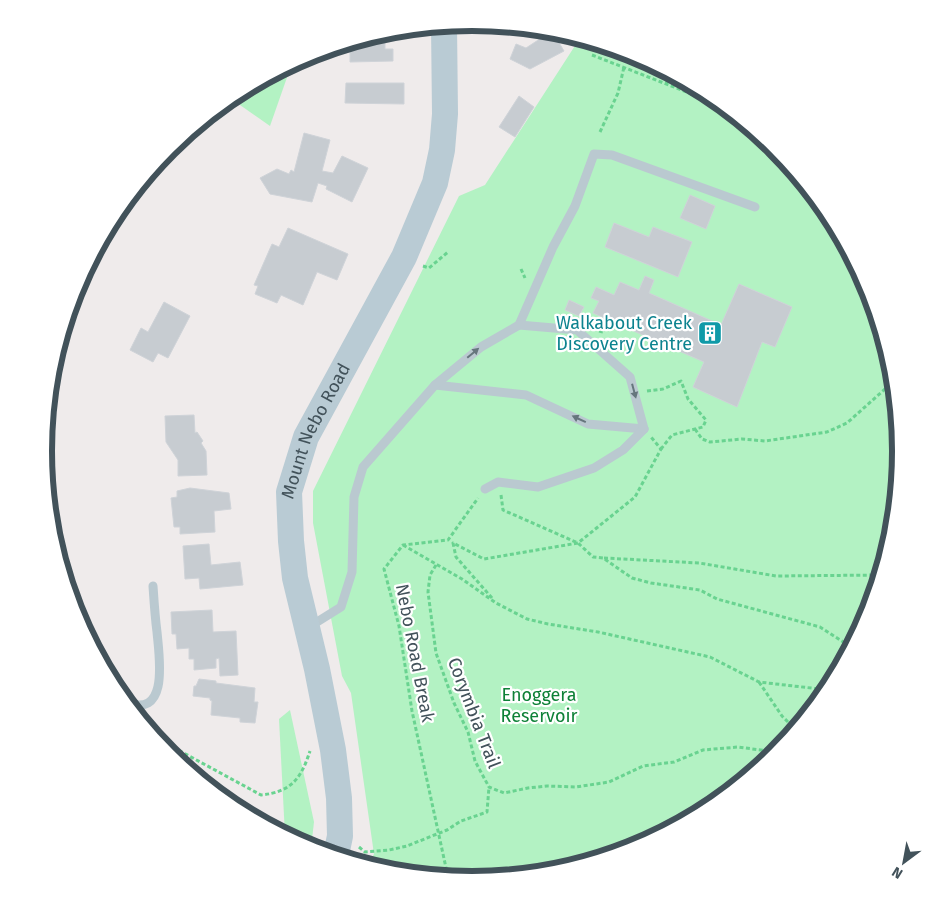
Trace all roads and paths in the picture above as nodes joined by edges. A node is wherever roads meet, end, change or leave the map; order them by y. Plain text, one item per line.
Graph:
1 (444, 32) edge
2 (592, 55) dead end
3 (624, 67) junction
4 (668, 80) edge
5 (666, 83) junction
6 (692, 94) edge
7 (600, 132) dead end
8 (755, 207) dead end
9 (521, 269) dead end
10 (532, 295) junction
11 (609, 320) dead end
12 (519, 325) junction
13 (594, 331) dead end
14 (435, 385) junction
15 (887, 388) edge
16 (633, 390) junction
17 (644, 429) junction
18 (695, 429) junction
19 (661, 449) junction
20 (498, 482) junction
21 (485, 490) joint
22 (448, 540) junction
23 (453, 543) junction
24 (578, 543) junction
25 (403, 545) junction
26 (603, 558) junction
27 (436, 565) junction
28 (872, 575) edge
29 (153, 586) dead end
30 (496, 603) junction
31 (307, 629) junction
32 (845, 643) edge
33 (759, 682) junction
34 (818, 689) edge
35 (138, 705) edge
36 (791, 724) edge
37 (309, 745) dead end
38 (176, 749) edge
39 (765, 752) edge
40 (489, 787) junction
41 (438, 833) junction
42 (338, 846) edge
43 (446, 870) edge

1 - 31 main road, Mount Nebo Road
2 - 3 path
3 - 5 path
3 - 7 path
4 - 5 path
5 - 6 path
8 - 10 lane
9 - 10 path
10 - 12 lane
11 - 13 path
14 -> 12 lane
12 - 16 lane
17 -> 14 lane
14 - 31 lane
15 - 18 path
16 -> 17 lane
16 - 18 path
17 - 19 path
17 - 20 lane
18 - 19 path
19 - 24 path
20 - 21 lane
20 - 24 path
21 - 22 path
22 - 23 path
22 - 25 path
23 - 24 path
23 - 30 path
24 - 26 path
25 - 27 path
25 - 41 path, Nebo Road Break
26 - 28 path
26 - 32 path
27 - 30 path
27 - 40 path, Corymbia Trail
29 - 35 lane
30 - 33 path
31 - 42 main road, Mount Nebo Road
33 - 34 path
33 - 36 path
37 - 38 path
39 - 40 path, Corymbia Trail
40 - 41 path
41 - 42 path
41 - 43 path, Nebo Road Break

